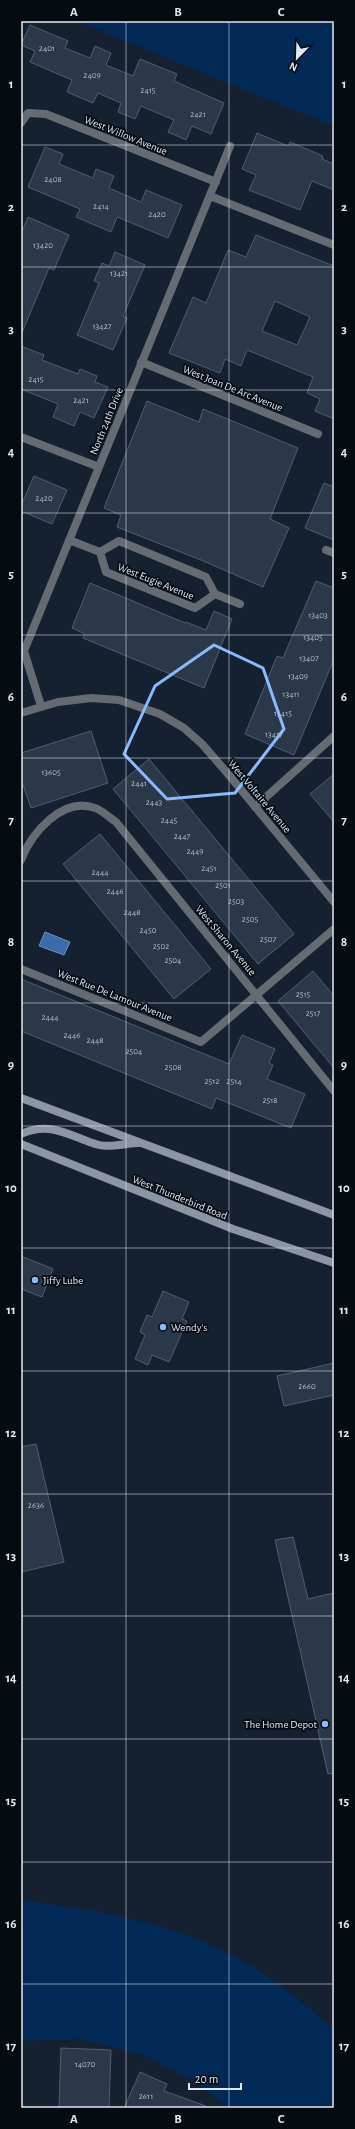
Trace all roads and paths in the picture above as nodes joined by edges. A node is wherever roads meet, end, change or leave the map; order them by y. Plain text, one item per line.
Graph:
1 (21, 123) edge
2 (230, 146) dead end
3 (216, 182) junction
4 (210, 196) junction
5 (334, 245) edge
6 (141, 362) junction
7 (318, 434) dead end
8 (21, 437) edge
9 (99, 467) junction
10 (69, 540) junction
11 (100, 552) junction
12 (215, 594) junction
13 (240, 604) dead end
14 (22, 650) edge
15 (41, 706) junction
16 (21, 713) edge
17 (334, 736) edge
18 (254, 807) junction
19 (21, 860) edge
20 (334, 902) edge
21 (334, 929) edge
22 (21, 969) edge
23 (257, 994) junction
24 (334, 1091) edge
25 (21, 1098) edge
26 (21, 1134) edge
27 (142, 1142) junction
28 (21, 1144) edge
29 (334, 1215) edge
30 (334, 1262) edge

1 - 3 street, West Willow Avenue
2 - 3 street, North 24th Drive
3 - 4 street, North 24th Drive
4 - 5 street
4 - 6 street, North 24th Drive
6 - 7 street, West Joan De Arc Avenue
6 - 9 street, North 24th Drive
8 - 9 street
9 - 10 street, North 24th Drive
10 - 11 street
10 - 14 street, North 24th Drive
11 - 12 street, West Eugie Avenue
11 - 12 street, West Eugie Avenue
12 - 13 street
14 - 15 street, North 24th Drive
15 - 16 street
15 - 18 street, West Voltaire Avenue
17 - 18 street
18 - 20 street, West Voltaire Avenue
19 - 23 street, West Sharon Avenue
21 - 23 street
22 - 23 street, West Rue De Lamour Avenue
23 - 24 street, West Sharon Avenue
25 - 27 main road
26 - 27 main road
27 - 29 main road
28 - 30 main road, West Thunderbird Road

